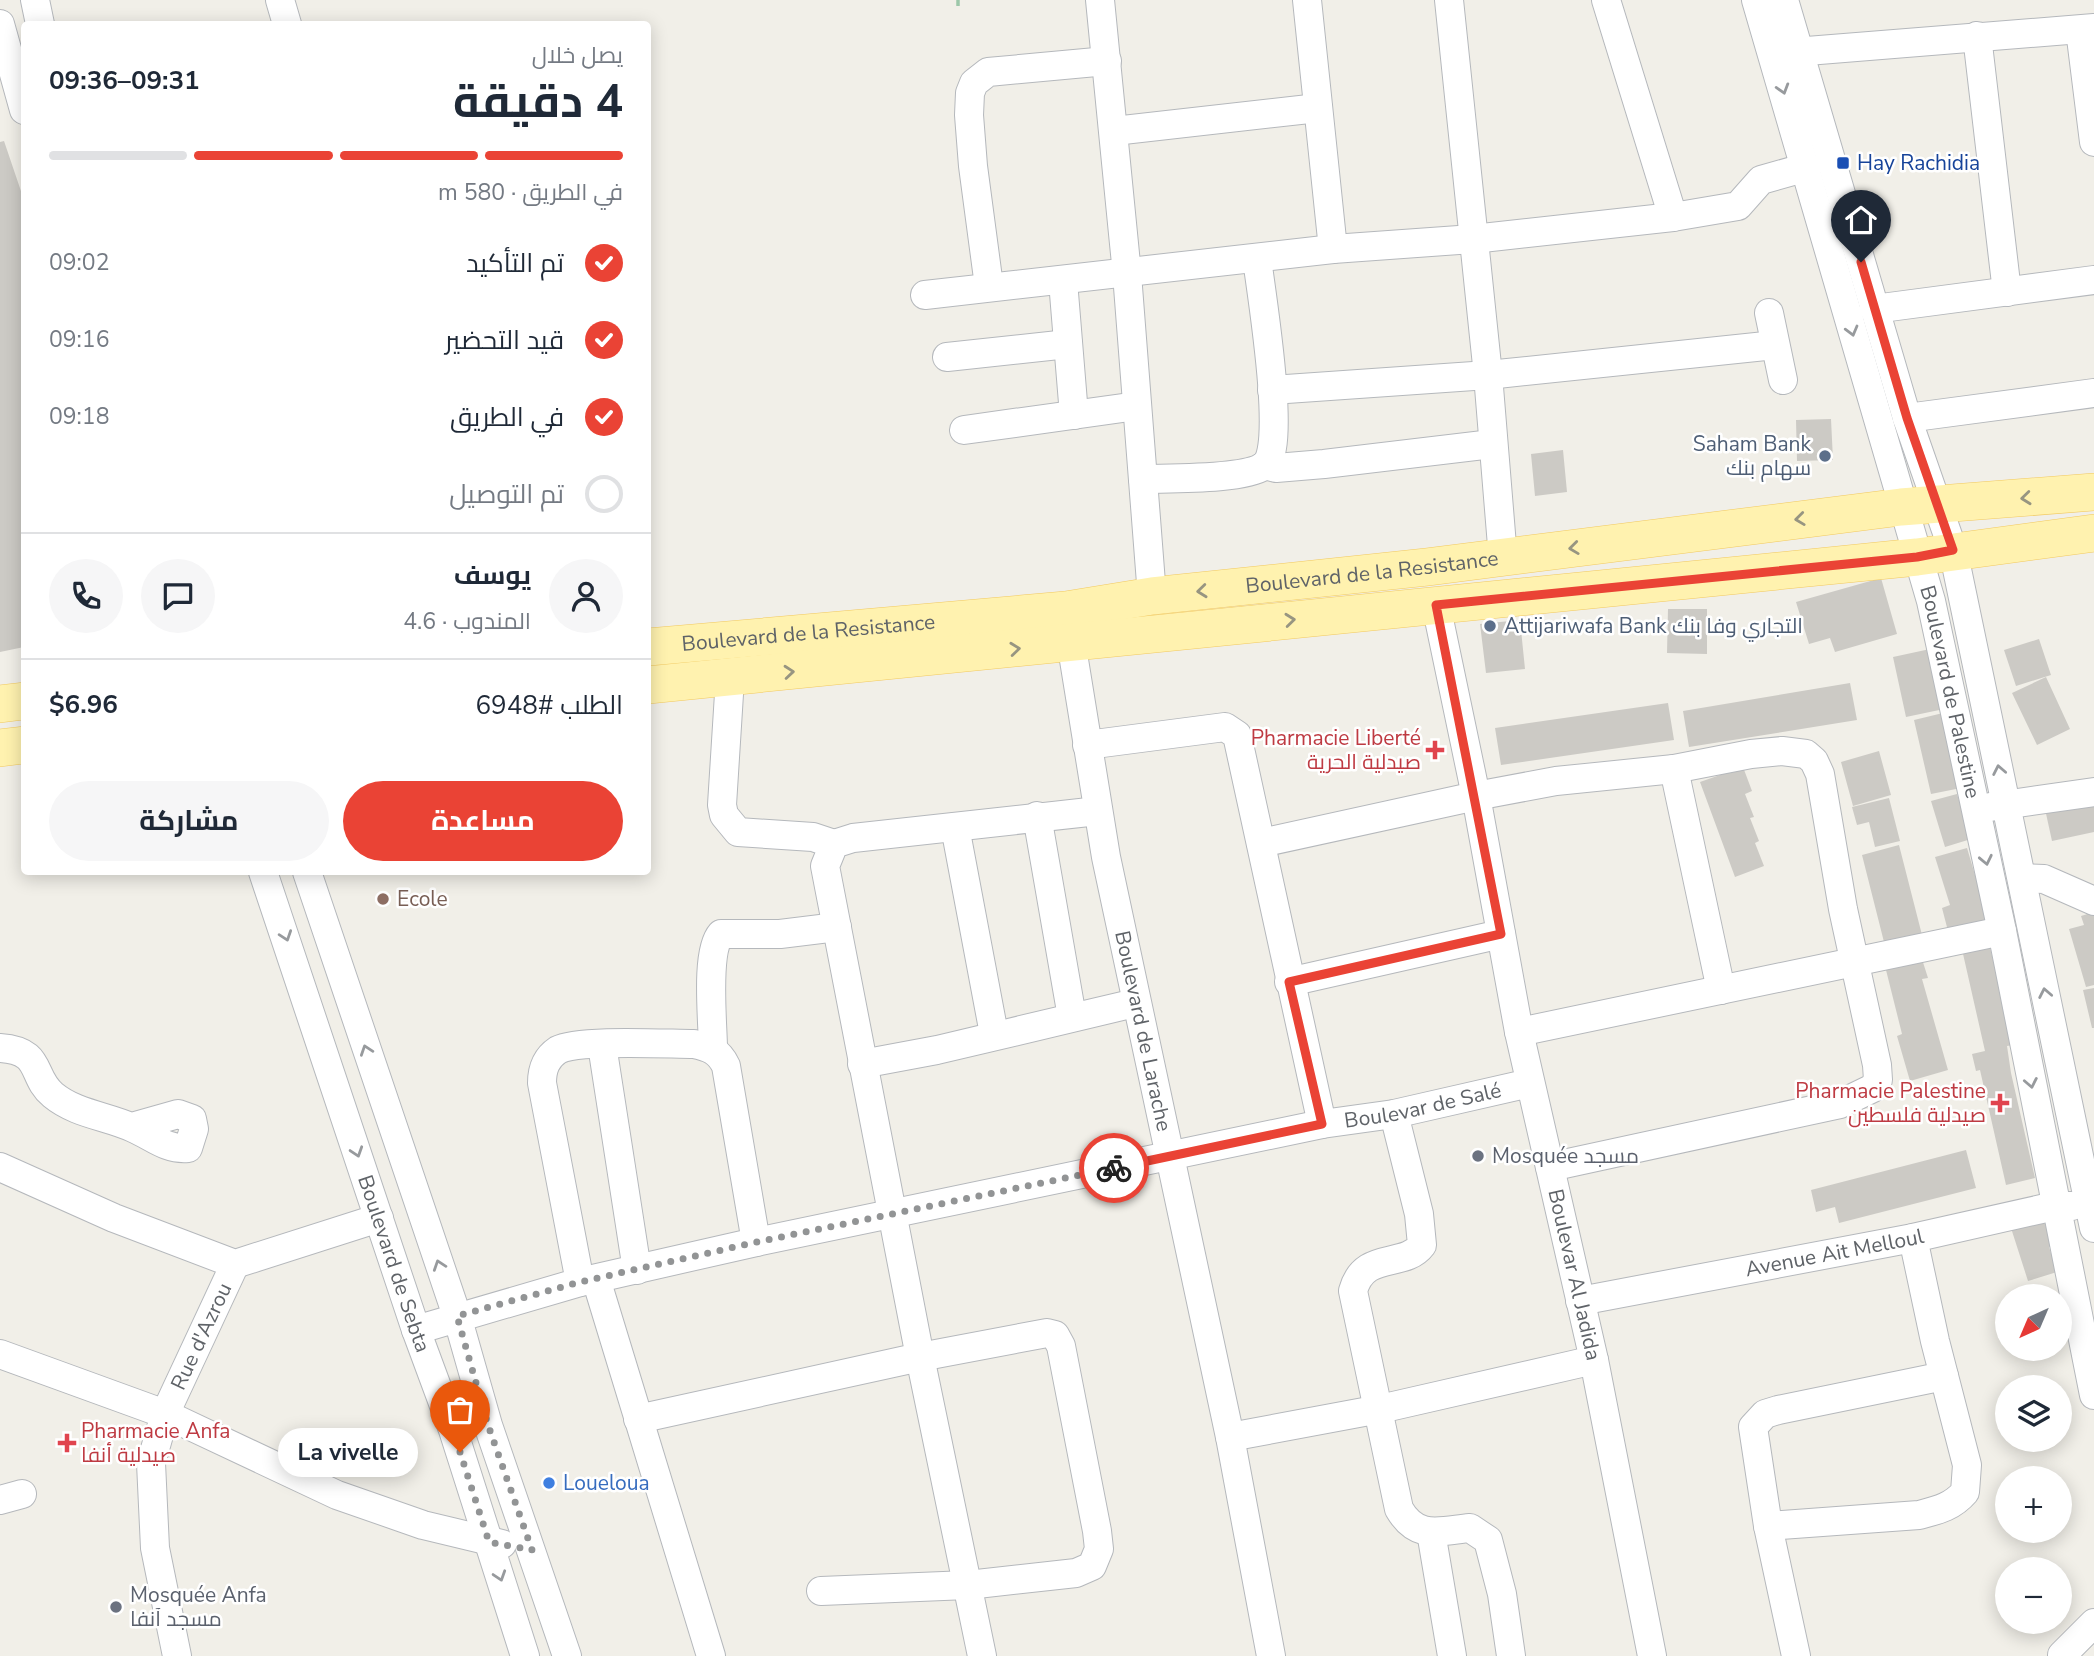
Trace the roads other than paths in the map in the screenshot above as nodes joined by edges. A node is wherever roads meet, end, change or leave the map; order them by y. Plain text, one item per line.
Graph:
1 (36, 0) edge
2 (280, 0) edge
3 (1100, 0) edge
4 (1307, 0) edge
5 (1449, 0) edge
6 (1606, 0) edge
7 (1756, 0) edge
8 (1784, 0) edge
9 (40, 21) edge
10 (286, 21) edge
11 (0, 24) edge
12 (2087, 29) edge
13 (1977, 36) junction
14 (1800, 52) junction
15 (1772, 53) junction
16 (1107, 61) junction
17 (5, 65) edge
18 (21, 103) edge
19 (1318, 108) junction
20 (1114, 131) junction
21 (2094, 142) edge
22 (1807, 167) junction
23 (1672, 217) junction
24 (1473, 239) junction
25 (1333, 249) junction
26 (1257, 259) junction
27 (1127, 274) junction
28 (2094, 280) edge
29 (1063, 281) junction
30 (989, 286) junction
31 (2007, 292) junction
32 (925, 295) dead end
33 (1874, 309) junction
34 (1769, 313) dead end
35 (1068, 344) junction
36 (1775, 345) junction
37 (947, 357) dead end
38 (1488, 375) junction
39 (1783, 380) dead end
40 (1272, 390) junction
41 (2094, 393) edge
42 (1137, 406) junction
43 (1074, 415) junction
44 (1907, 418) junction
45 (964, 430) dead end
46 (1492, 444) junction
47 (1265, 465) junction
48 (1143, 479) junction
49 (2094, 492) edge
50 (1937, 503) junction
51 (1901, 507) junction
52 (2094, 533) edge
53 (1953, 550) junction
54 (1917, 557) junction
55 (1503, 558) junction
56 (1152, 596) junction
57 (1436, 605) junction
58 (1069, 626) junction
59 (651, 646) edge
60 (730, 678) junction
61 (651, 685) edge
62 (21, 701) edge
63 (0, 704) edge
64 (21, 745) edge
65 (1087, 745) junction
66 (0, 748) edge
67 (1674, 769) junction
68 (2094, 792) edge
69 (1476, 796) junction
70 (2006, 805) junction
71 (1975, 810) junction
72 (1098, 811) junction
73 (1037, 816) junction
74 (955, 827) junction
75 (1261, 843) junction
76 (834, 844) junction
77 (263, 875) edge
78 (308, 875) edge
79 (2022, 878) junction
80 (2094, 901) edge
81 (837, 927) junction
82 (2002, 931) junction
83 (1501, 934) junction
84 (1854, 964) junction
85 (1289, 982) junction
86 (1721, 990) junction
87 (1136, 1003) junction
88 (1072, 1017) junction
89 (1519, 1032) junction
90 (994, 1034) junction
91 (603, 1045) junction
92 (0, 1048) edge
93 (713, 1049) junction
94 (862, 1064) junction
95 (1530, 1083) junction
96 (1394, 1114) junction
97 (1322, 1124) junction
98 (132, 1127) dead end
99 (1170, 1156) junction
100 (0, 1167) edge
101 (1549, 1167) junction
102 (2055, 1206) junction
103 (893, 1215) junction
104 (2092, 1216) edge
105 (379, 1218) junction
106 (1913, 1238) junction
107 (757, 1242) junction
108 (235, 1264) junction
109 (637, 1270) junction
110 (588, 1281) junction
111 (1580, 1301) junction
112 (457, 1316) junction
113 (416, 1330) junction
114 (0, 1354) edge
115 (920, 1357) junction
116 (1594, 1360) junction
117 (1944, 1376) junction
118 (2094, 1395) edge
119 (1380, 1409) junction
120 (165, 1414) junction
121 (638, 1419) junction
122 (1230, 1437) junction
123 (1768, 1526) junction
124 (1431, 1532) junction
125 (489, 1542) junction
126 (532, 1550) junction
127 (968, 1585) junction
128 (821, 1591) dead end
129 (2094, 1623) edge
130 (2070, 1654) edge
131 (177, 1656) edge
132 (526, 1656) edge
133 (567, 1656) edge
134 (711, 1656) edge
135 (982, 1656) edge
136 (1271, 1656) edge
137 (1452, 1656) edge
138 (1511, 1656) edge
139 (1652, 1656) edge
140 (1796, 1656) edge

1 - 9 street
2 - 10 street
3 - 16 street
4 - 19 street
5 - 24 street
6 - 23 street
7 - 15 street, Boulevard de Palestine
8 - 14 street, Boulevard de Palestine
11 - 17 street
12 - 13 street
12 - 21 street
13 - 14 street
13 - 31 street
14 - 15 street
14 - 33 street, Boulevard de Palestine
15 -> 22 street, Boulevard de Palestine
16 - 20 street
16 - 30 street
17 - 18 street
19 - 20 street
19 - 25 street
20 - 27 street
22 - 23 street
22 -> 51 street, Boulevard de Palestine
23 - 24 street
24 - 25 street
24 - 38 street
25 - 26 street
26 - 27 street
26 - 40 street
27 - 29 street
27 - 42 street
28 - 31 street
29 - 30 street
29 - 35 street
30 - 32 street
31 - 33 street
33 - 44 street, Boulevard de Palestine
34 - 36 street
35 - 37 street
35 - 43 street
36 - 38 street
36 - 39 street
38 - 40 street
38 - 46 street
40 - 47 street
41 - 44 street
42 - 43 street
42 - 48 street
43 - 45 street
44 - 50 street, Boulevard de Palestine
46 - 47 street
46 - 55 street
47 - 48 street
48 - 56 street
49 -> 50 main road, Boulevard de la Resistance
50 - 51 main road, Boulevard de la Resistance
50 - 53 street, Boulevard de Palestine
51 - 54 street, Boulevard de Palestine
51 -> 55 main road, Boulevard de la Resistance
52 - 53 main road, Boulevard de la Resistance
53 - 54 main road, Boulevard de la Resistance
70 -> 53 street, Boulevard de Palestine
54 - 57 main road, Boulevard de la Resistance
54 - 71 street, Boulevard de Palestine
55 -> 56 main road, Boulevard de la Resistance
56 - 58 main road, Boulevard de la Resistance
58 -> 57 main road, Boulevard de la Resistance
57 - 69 street, Boulevar Al Jadida
58 - 59 main road, Boulevard de la Resistance
60 -> 58 main road, Boulevard de la Resistance
58 - 65 street, Boulevard de Larache
60 - 61 main road, Boulevard de la Resistance
60 - 76 street
62 - 63 main road
64 - 66 main road
65 - 72 street, Boulevard de Larache
65 - 75 street
67 - 69 street
67 - 84 street
67 - 86 street
68 - 70 street
69 - 75 street
69 - 83 street, Boulevar Al Jadida
70 - 71 street
70 - 79 street, Boulevard de Palestine
71 -> 82 street, Boulevard de Palestine
72 - 73 street
72 - 87 street, Boulevard de Larache
73 - 74 street
73 - 88 street
74 - 76 street
74 - 90 street
75 - 85 street
76 - 81 street
77 -> 105 street, Boulevard de Sebta
112 -> 78 street, Boulevard de Sebta
79 - 80 street
104 -> 79 street, Boulevard de Palestine
81 - 93 street
81 - 94 street
82 - 84 street
82 -> 102 street, Boulevard de Palestine
83 - 85 street
83 - 89 street, Boulevar Al Jadida
84 - 86 street
84 - 101 street
85 - 97 street
86 - 89 street
87 - 88 street
87 - 99 street, Boulevard de Larache
88 - 90 street
89 - 95 street, Boulevar Al Jadida
90 - 94 street
91 - 93 street
91 - 109 street
91 - 110 street
92 - 98 street
93 - 107 street
94 - 103 street
95 - 96 street, Boulevar de Salé
95 - 101 street, Boulevar Al Jadida
96 - 97 street, Boulevar de Salé
96 - 119 street
97 - 99 street, Boulevar de Salé
99 - 103 street, Boulevar de Salé
99 - 122 street, Boulevard de Larache
100 - 108 street
101 - 111 street, Boulevar Al Jadida
102 - 104 street, Avenue Ait Melloul
102 - 106 street, Avenue Ait Melloul
102 - 118 street, Boulevard de Palestine
103 - 107 street, Boulevar de Salé
103 - 115 street
105 - 108 street
105 - 113 street, Boulevard de Sebta
106 - 111 street, Avenue Ait Melloul
106 - 117 street
107 - 109 street, Boulevar de Salé
108 - 120 street, Rue d'Azrou
109 - 110 street, Boulevar de Salé
110 - 112 street, Boulevar de Salé
110 - 121 street
111 - 116 street, Boulevar Al Jadida
112 - 113 street, Boulevar de Salé
112 - 126 street, Boulevard de Sebta
113 - 125 street, Boulevard de Sebta
114 - 120 street
115 - 121 street
115 - 127 street
115 - 127 street
116 - 119 street
116 - 139 street, Boulevar Al Jadida
117 - 123 street
117 - 123 street
119 - 122 street
119 - 124 street
120 - 125 street
120 - 131 street, Rue d'Azrou
121 - 134 street
122 - 136 street, Boulevard de Larache
123 - 140 street
124 - 137 street
124 - 138 street
125 - 126 street
125 -> 132 street, Boulevard de Sebta
126 - 133 street, Boulevard de Sebta
127 - 128 street
127 - 135 street
129 - 130 street

